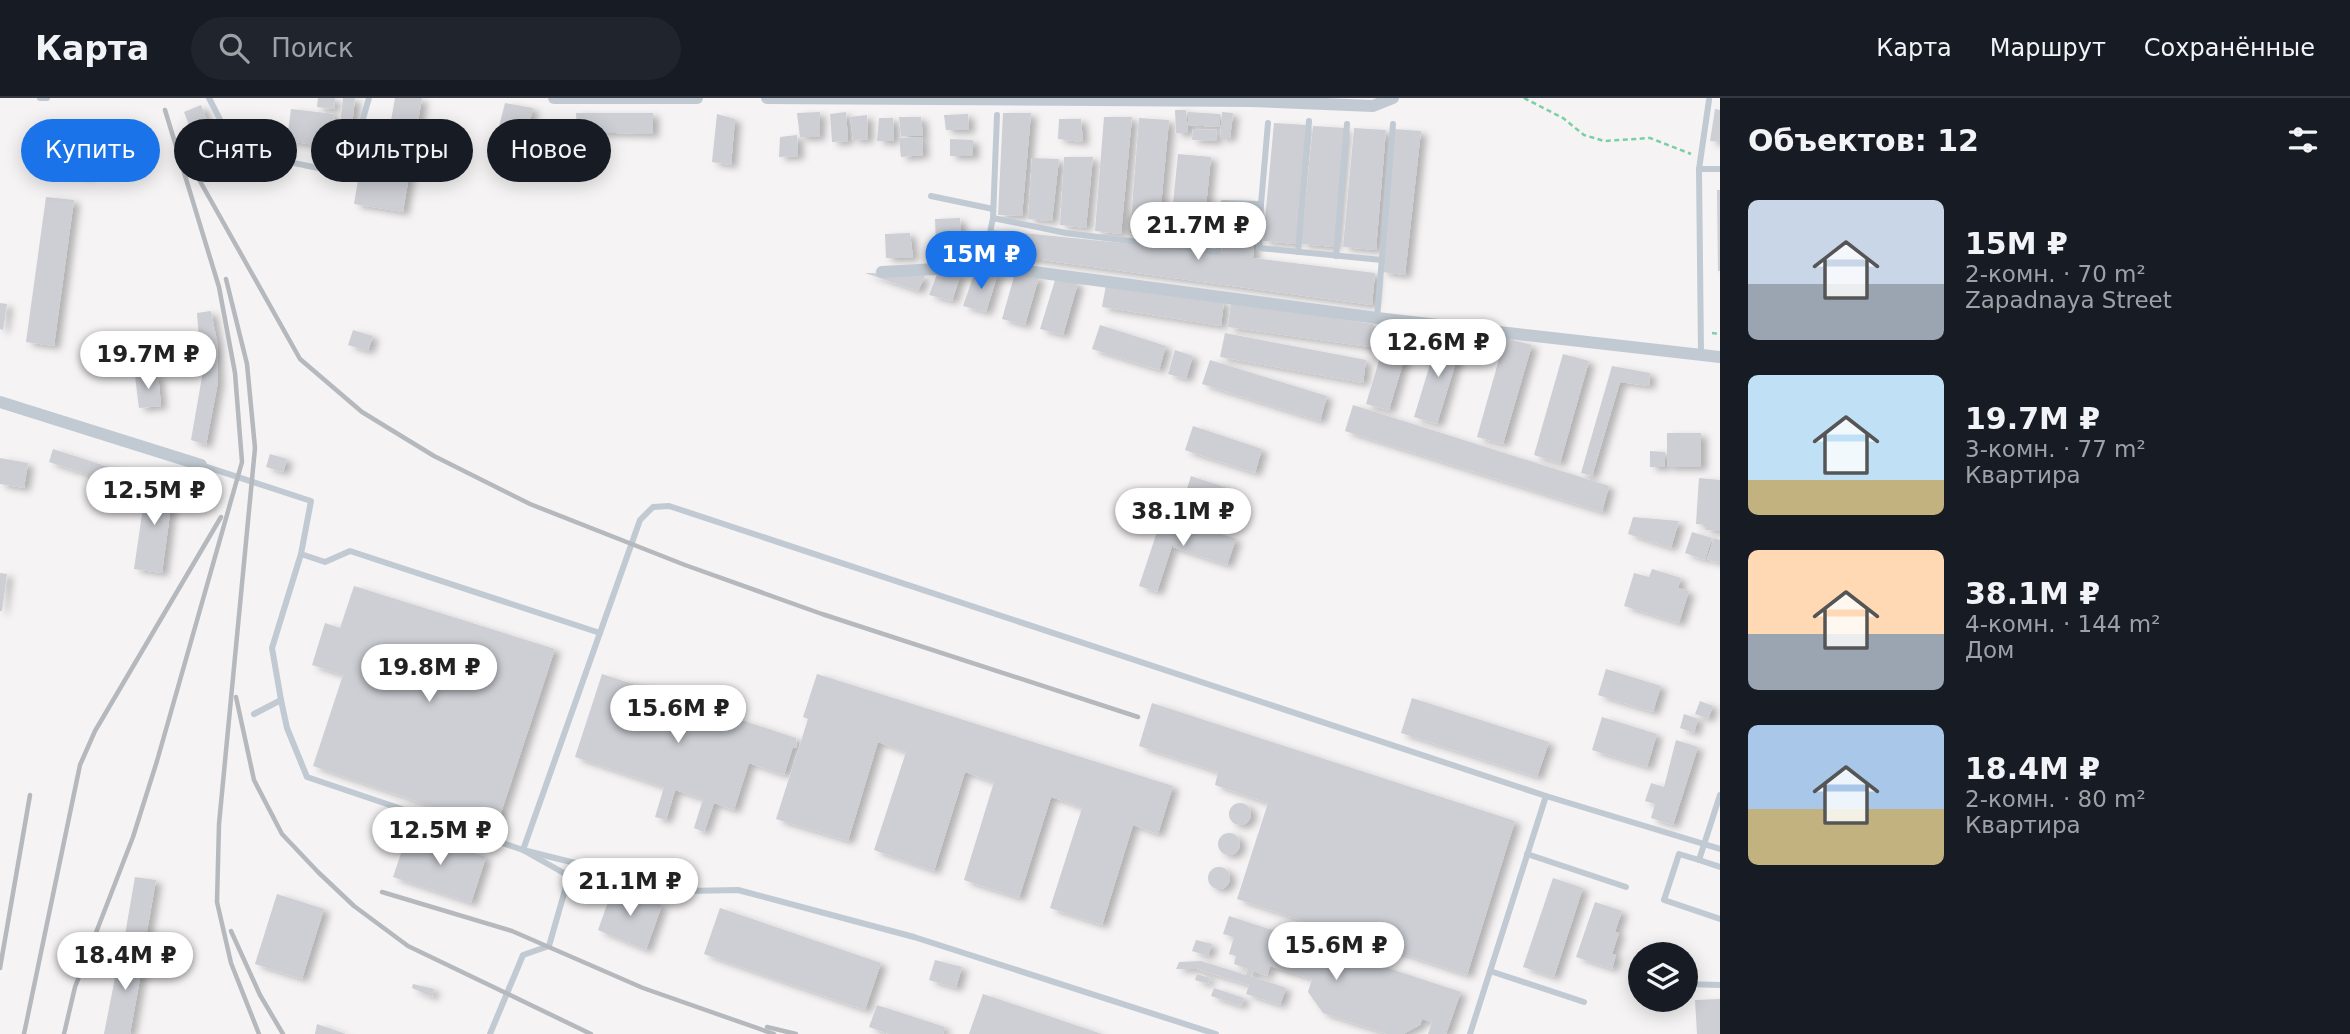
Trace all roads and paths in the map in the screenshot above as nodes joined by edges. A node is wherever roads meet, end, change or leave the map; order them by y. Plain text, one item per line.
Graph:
1 (40, 98) edge
2 (47, 98) edge
3 (209, 98) edge
4 (369, 98) edge
5 (554, 98) edge
6 (697, 98) edge
7 (767, 98) edge
8 (1524, 98) edge
9 (589, 99) edge
10 (866, 99) edge
11 (1000, 99) edge
12 (1128, 99) edge
13 (1252, 99) edge
14 (1393, 99) edge
15 (1709, 100) edge
16 (997, 115) dead end
17 (1309, 121) dead end
18 (1268, 122) dead end
19 (1347, 124) dead end
20 (1393, 124) dead end
21 (1700, 158) junction
22 (1699, 169) junction
23 (1720, 169) edge
24 (931, 196) dead end
25 (1261, 204) junction
26 (993, 209) junction
27 (993, 218) junction
28 (1298, 252) junction
29 (1336, 256) junction
30 (1382, 260) junction
31 (983, 266) junction
32 (882, 272) dead end
33 (1377, 318) junction
34 (1701, 354) junction
35 (1720, 356) edge
36 (0, 402) edge
37 (201, 466) joint
38 (301, 554) junction
39 (600, 633) junction
40 (281, 700) junction
41 (254, 714) dead end
42 (1720, 795) edge
43 (1546, 796) junction
44 (1704, 844) junction
45 (1720, 849) edge
46 (523, 850) junction
47 (1527, 854) junction
48 (1699, 860) junction
49 (1720, 867) edge
50 (1626, 887) dead end
51 (1720, 919) edge
52 (1490, 971) junction
53 (1698, 984) edge
54 (1720, 985) edge
55 (1584, 1002) dead end
56 (490, 1034) edge
57 (1216, 1034) edge
58 (1470, 1034) edge

1 - 2 lane
3 - 4 lane
5 - 9 street
6 - 9 street
7 - 10 street
8 - 21 path
10 - 11 street
11 - 12 street
12 - 13 street
13 - 14 street
15 - 21 lane
16 - 26 lane
17 - 28 lane
18 - 25 lane
19 - 29 lane
20 - 30 lane
21 - 22 lane
22 - 23 lane
22 - 34 lane
24 - 26 lane
25 - 27 lane
25 - 28 lane
26 - 27 lane
27 - 31 lane
28 - 29 lane
29 - 30 lane
30 - 33 lane
31 - 32 street
31 - 33 street
33 - 34 street
34 - 35 street
36 - 37 street
37 - 38 lane
38 - 39 lane
38 - 40 lane
39 - 43 lane
39 - 46 lane
40 - 41 lane
40 - 46 lane
42 - 44 lane
43 - 44 lane
43 - 47 lane
44 - 45 lane
44 - 48 lane
46 - 56 lane
46 - 57 lane
47 - 50 lane
47 - 52 lane
48 - 49 lane
48 - 51 lane
52 - 55 lane
52 - 58 lane
53 - 54 lane

